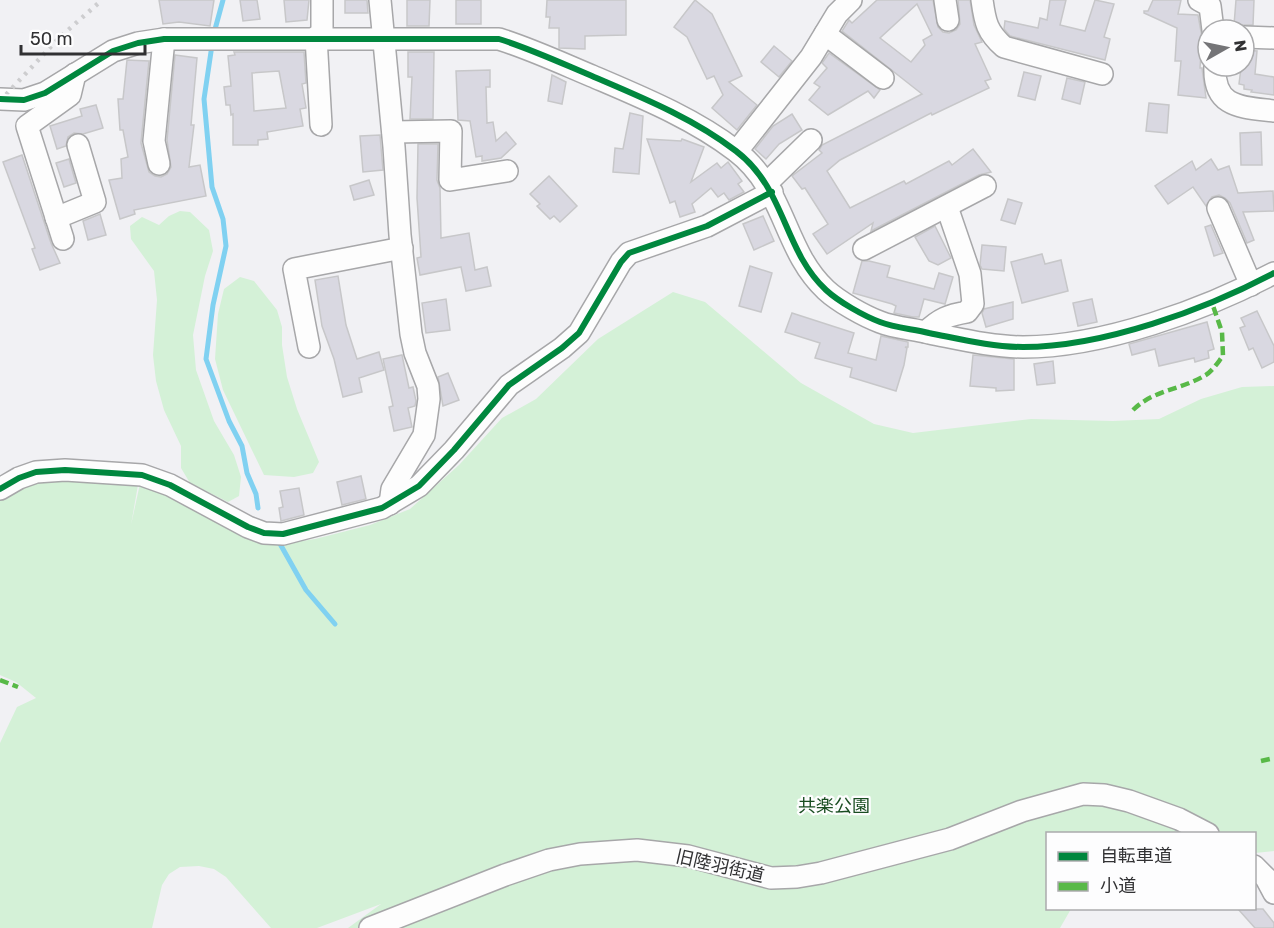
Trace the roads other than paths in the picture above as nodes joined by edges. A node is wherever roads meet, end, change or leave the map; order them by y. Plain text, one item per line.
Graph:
1 (322, 0) edge
2 (380, 0) edge
3 (851, 0) edge
4 (982, 0) edge
5 (1206, 2) edge
6 (1210, 18) edge
7 (825, 34) junction
8 (319, 37) junction
9 (1256, 37) edge
10 (383, 38) junction
11 (1274, 38) edge
12 (164, 39) junction
13 (75, 74) junction
14 (1102, 74) dead end
15 (883, 78) dead end
16 (1216, 78) edge
17 (0, 99) edge
18 (1274, 111) edge
19 (321, 125) dead end
20 (393, 132) junction
21 (811, 140) dead end
22 (78, 145) dead end
23 (737, 151) junction
24 (159, 164) dead end
25 (507, 171) dead end
26 (985, 186) dead end
27 (770, 187) junction
28 (947, 207) junction
29 (1218, 208) dead end
30 (56, 218) junction
31 (63, 238) dead end
32 (402, 248) junction
33 (864, 249) dead end
34 (1274, 273) edge
35 (1251, 285) junction
36 (926, 332) junction
37 (309, 347) dead end
38 (0, 489) edge
39 (390, 504) junction
40 (1204, 832) edge
41 (1256, 868) edge
42 (1274, 893) edge
43 (370, 928) edge

1 - 8 street
2 - 10 street
3 - 7 street
4 - 14 street
5 - 6 street
7 - 15 street
7 - 23 street
8 - 10 street
8 - 12 street
8 - 19 street
9 - 11 street
10 - 20 street
10 - 23 street
12 - 13 street
12 - 24 street
13 - 17 street
13 - 30 street
16 - 18 street
20 - 25 street
20 - 32 street
21 - 27 street
22 - 30 street
23 - 27 street
26 - 28 street
27 - 36 street
27 - 39 street
28 - 33 street
28 - 36 street
29 - 35 street
30 - 31 street
32 - 37 street
32 - 39 street
34 - 35 street
35 - 36 street
38 - 39 street
40 - 43 street, 旧陸羽街道
41 - 42 street

